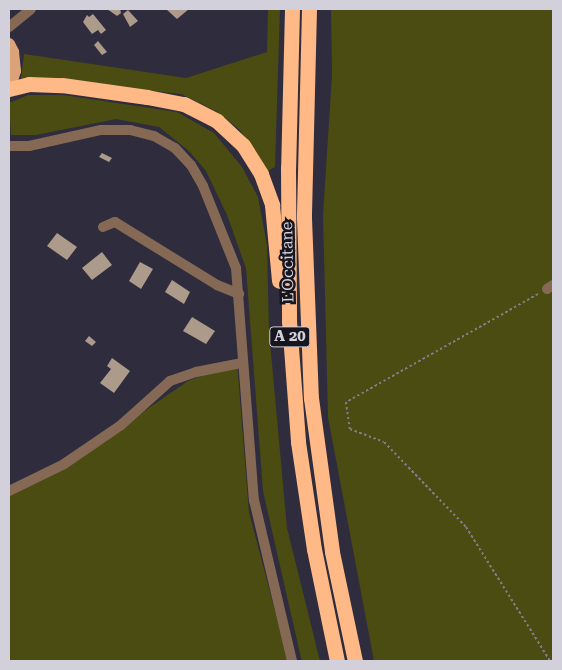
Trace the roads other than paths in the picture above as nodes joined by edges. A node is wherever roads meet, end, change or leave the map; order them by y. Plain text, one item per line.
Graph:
1 (31, 9) edge
2 (292, 9) edge
3 (309, 9) edge
4 (318, 9) edge
5 (9, 27) edge
6 (9, 44) edge
7 (308, 49) junction
8 (9, 89) edge
9 (9, 146) edge
10 (103, 227) dead end
11 (239, 294) junction
12 (289, 321) junction
13 (242, 363) junction
14 (9, 491) edge
15 (292, 661) edge
16 (337, 661) edge
17 (355, 661) edge

1 - 5 street
2 - 12 highway, L'Occitane / A 20
3 - 7 highway, L'Occitane / A 20
4 - 7 highway
6 - 8 main road
7 - 17 highway, L'Occitane / A 20
8 - 12 highway
9 - 11 street
10 - 11 street
11 - 13 street
12 - 16 highway, L'Occitane / A 20
13 - 14 street
13 - 15 street

